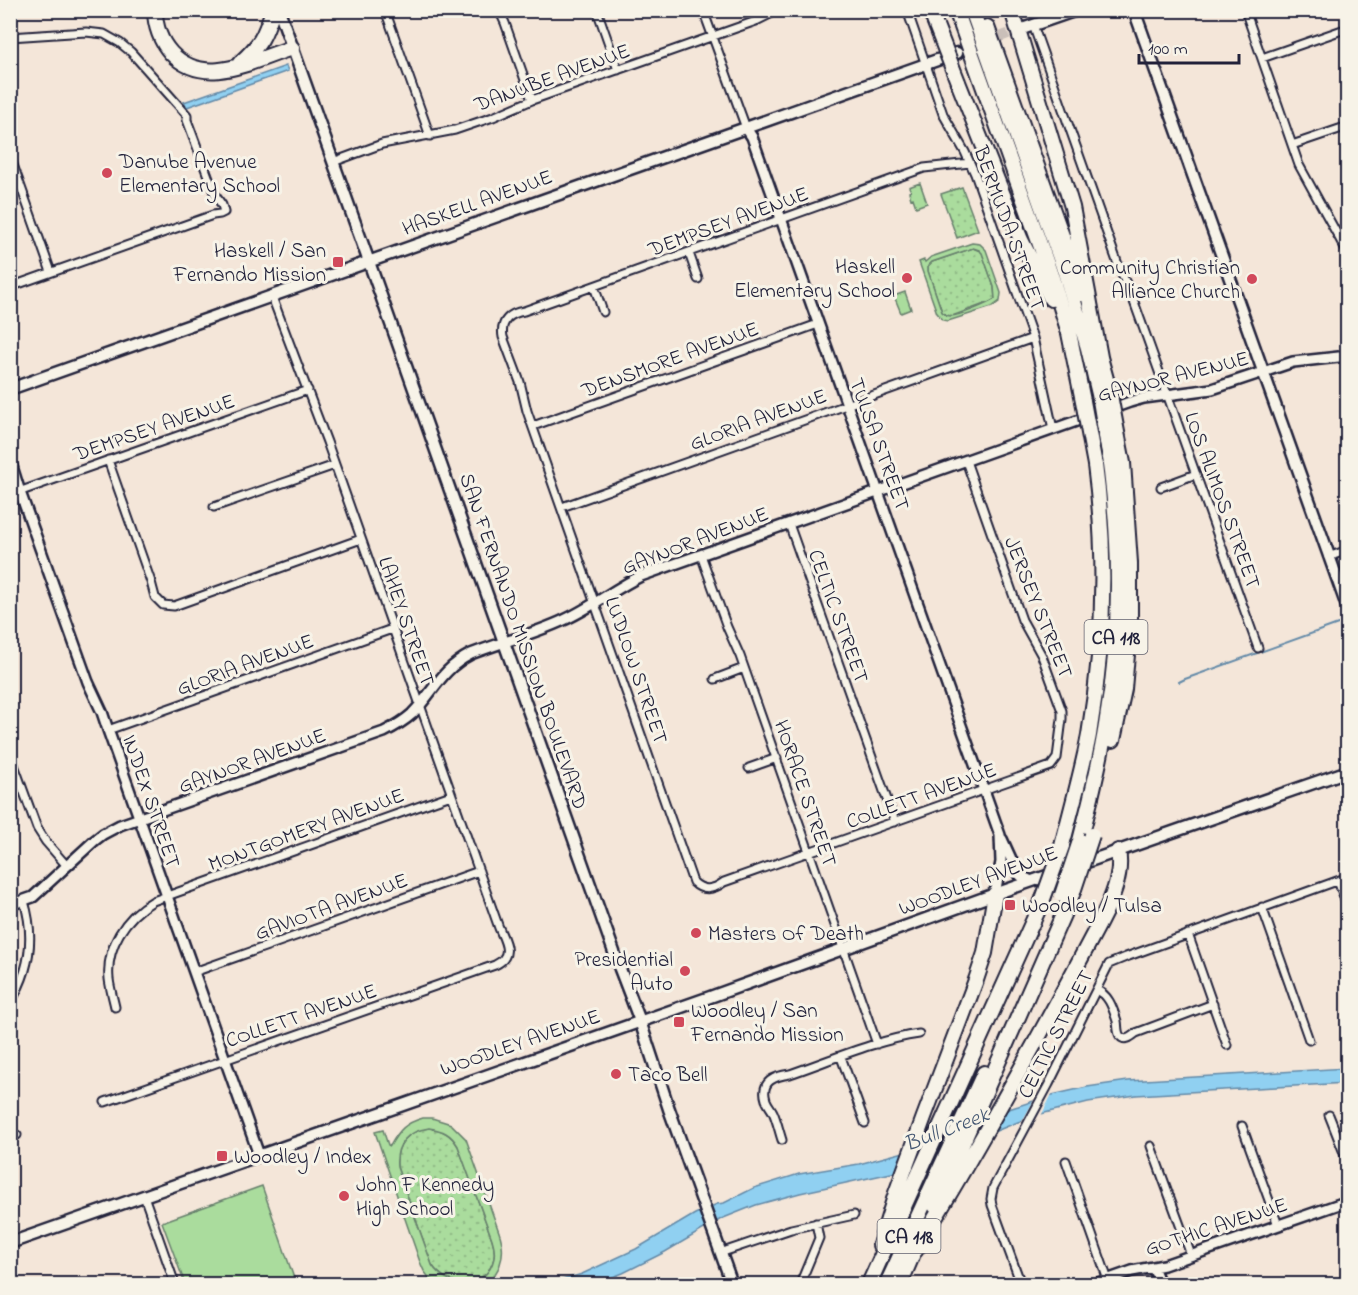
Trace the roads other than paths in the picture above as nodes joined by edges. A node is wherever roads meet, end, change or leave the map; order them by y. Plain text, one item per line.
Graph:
1 (155, 10) edge
2 (273, 10) edge
3 (279, 10) edge
4 (385, 10) edge
5 (499, 10) edge
6 (597, 10) edge
7 (703, 10) edge
8 (778, 10) edge
9 (907, 10) edge
10 (930, 10) edge
11 (956, 10) edge
12 (972, 10) edge
13 (981, 10) edge
14 (1002, 10) edge
15 (1012, 10) edge
16 (1077, 10) edge
17 (1134, 10) edge
18 (1245, 10) edge
19 (1029, 27) joint
20 (1347, 28) edge
21 (712, 36) junction
22 (10, 37) edge
23 (292, 48) junction
24 (957, 53) tunnel mouth
25 (1262, 58) junction
26 (925, 64) junction
27 (234, 68) junction
28 (618, 70) junction
29 (532, 100) junction
30 (1044, 117) junction
31 (1347, 126) edge
32 (746, 128) junction
33 (430, 136) junction
34 (1292, 145) junction
35 (10, 156) edge
36 (333, 162) junction
37 (970, 163) junction
38 (781, 220) junction
39 (689, 253) junction
40 (1347, 254) edge
41 (369, 262) junction
42 (51, 272) junction
43 (698, 279) dead end
44 (594, 286) junction
45 (10, 287) edge
46 (272, 297) junction
47 (603, 312) dead end
48 (503, 324) joint
49 (818, 324) junction
50 (1069, 333) junction
51 (1033, 338) junction
52 (1347, 356) edge
53 (1100, 357) junction
54 (1262, 372) junction
55 (10, 389) edge
56 (308, 390) junction
57 (1104, 392) junction
58 (1168, 394) junction
59 (846, 405) junction
60 (533, 426) junction
61 (1053, 429) junction
62 (10, 460) edge
63 (108, 460) junction
64 (966, 461) junction
65 (334, 465) junction
66 (1196, 474) junction
67 (1161, 487) dead end
68 (878, 492) junction
69 (15, 493) edge
70 (214, 507) dead end
71 (562, 507) junction
72 (789, 524) junction
73 (361, 539) junction
74 (1347, 550) edge
75 (701, 555) junction
76 (1329, 557) junction
77 (596, 604) junction
78 (1347, 609) edge
79 (392, 629) junction
80 (504, 641) junction
81 (1258, 648) dead end
82 (744, 668) junction
83 (715, 679) dead end
84 (419, 705) junction
85 (108, 730) junction
86 (10, 754) edge
87 (777, 758) junction
88 (1051, 766) joint
89 (749, 768) dead end
90 (1347, 771) edge
91 (983, 790) junction
92 (452, 795) junction
93 (139, 819) junction
94 (895, 822) junction
95 (1000, 835) junction
96 (1118, 851) junction
97 (810, 852) junction
98 (67, 866) junction
99 (479, 871) junction
100 (1347, 878) edge
101 (1032, 881) junction
102 (1338, 881) junction
103 (701, 888) joint
104 (995, 894) junction
105 (167, 896) junction
106 (24, 902) junction
107 (10, 905) edge
108 (1262, 907) junction
109 (1347, 907) edge
110 (1188, 934) junction
111 (843, 949) junction
112 (505, 957) joint
113 (194, 972) junction
114 (1096, 990) junction
115 (10, 1003) edge
116 (1213, 1004) junction
117 (116, 1007) dead end
118 (640, 1021) junction
119 (919, 1034) dead end
120 (1310, 1040) dead end
121 (877, 1044) junction
122 (1227, 1045) dead end
123 (841, 1056) junction
124 (225, 1059) junction
125 (105, 1102) dead end
126 (1329, 1115) dead end
127 (865, 1123) dead end
128 (1242, 1126) dead end
129 (782, 1140) dead end
130 (1151, 1146) dead end
131 (259, 1155) junction
132 (1066, 1161) dead end
133 (1347, 1163) edge
134 (944, 1185) junction
135 (144, 1196) junction
136 (1347, 1201) edge
137 (854, 1215) dead end
138 (816, 1223) junction
139 (1278, 1225) junction
140 (10, 1243) edge
141 (720, 1254) junction
142 (1191, 1255) junction
143 (1154, 1267) junction
144 (1108, 1280) junction
145 (175, 1284) edge
146 (732, 1284) edge
147 (800, 1284) edge
148 (868, 1284) edge
149 (887, 1284) edge
150 (900, 1284) edge
151 (1021, 1284) edge
152 (1095, 1284) edge
153 (1160, 1284) edge

1 - 27 highway
2 - 27 highway
3 - 23 main road, SAN FERNANDO MISSION BOULEVARD
4 - 33 street
5 - 29 street
6 - 28 street
7 - 21 street, TULSA STREET
8 - 21 street, DANUBE AVENUE
9 - 26 street, BERMUDA STREET
10 - 50 highway, bridge
11 - 50 highway, CA 118
12 - 57 highway, CA 118
13 - 53 highway, CA 118
14 - 30 highway
15 - 30 highway
16 - 19 main road
17 - 54 main road
18 - 25 street
19 - 58 street, LOS ALIMOS STREET
20 - 25 street
21 - 28 street, DANUBE AVENUE
21 - 32 street, TULSA STREET
22 - 42 street
23 - 27 highway
23 - 36 main road, SAN FERNANDO MISSION BOULEVARD
24 - 26 main road, HASKELL AVENUE
25 - 34 street
26 - 32 main road, HASKELL AVENUE
26 - 37 street, BERMUDA STREET
28 - 29 street, DANUBE AVENUE
29 - 33 street, DANUBE AVENUE
30 - 53 highway
31 - 34 street
32 - 38 street, TULSA STREET
32 - 41 main road, HASKELL AVENUE
33 - 36 street, DANUBE AVENUE
34 - 40 street
35 - 42 street
36 - 41 main road, SAN FERNANDO MISSION BOULEVARD
37 - 38 street, DEMPSEY AVENUE
37 - 51 street, BERMUDA STREET
38 - 39 street, DEMPSEY AVENUE
38 - 49 street, TULSA STREET
39 - 43 street
39 - 44 street, DEMPSEY AVENUE
41 - 46 main road, HASKELL AVENUE
41 - 80 main road, SAN FERNANDO MISSION BOULEVARD
42 - 45 street
44 - 47 street
44 - 48 street, DEMPSEY AVENUE
46 - 55 main road, HASKELL AVENUE
46 - 56 street, LAHEY STREET
48 - 60 street, LUDLOW STREET
49 - 59 street, TULSA STREET
49 - 60 street, DENSMORE AVENUE
50 - 148 highway, CA 118, bridge
51 - 59 street, GLORIA AVENUE
51 - 61 street, BERMUDA STREET
52 - 54 street, GAYNOR AVENUE
53 - 57 highway, CA 118
54 - 58 street, GAYNOR AVENUE
54 - 76 main road
56 - 63 street, DEMPSEY AVENUE
56 - 65 street, LAHEY STREET
57 - 134 highway, CA 118, bridge
58 - 61 street, GAYNOR AVENUE
58 - 66 street, LOS ALIMOS STREET
59 - 68 street, TULSA STREET
59 - 71 street, GLORIA AVENUE
60 - 71 street, LUDLOW STREET
61 - 64 street, GAYNOR AVENUE
62 - 69 street, INDEX STREET
63 - 69 street, DEMPSEY AVENUE
63 - 73 street
64 - 68 street, GAYNOR AVENUE
64 - 88 street, JERSEY STREET
65 - 70 street
65 - 73 street, LAHEY STREET
66 - 67 street
66 - 81 street, LOS ALIMOS STREET
68 - 72 street, GAYNOR AVENUE
68 - 91 street, TULSA STREET
69 - 85 street, INDEX STREET
71 - 77 street, LUDLOW STREET
72 - 75 street, GAYNOR AVENUE
72 - 94 street, CELTIC STREET
73 - 79 street, LAHEY STREET
74 - 76 street
75 - 77 street, GAYNOR AVENUE
75 - 82 street, HORACE STREET
76 - 78 main road
77 - 80 street, GAYNOR AVENUE
77 - 103 street, LUDLOW STREET
79 - 84 street, LAHEY STREET
79 - 85 street, GLORIA AVENUE
80 - 84 street, GAYNOR AVENUE
80 - 118 main road, SAN FERNANDO MISSION BOULEVARD
82 - 83 street
82 - 87 street, HORACE STREET
84 - 92 street, LAHEY STREET
84 - 93 street, GAYNOR AVENUE
85 - 93 street, INDEX STREET
86 - 98 street
87 - 89 street
87 - 97 street, HORACE STREET
88 - 91 street, COLLETT AVENUE
90 - 96 main road, WOODLEY AVENUE
91 - 94 street, COLLETT AVENUE
91 - 95 street, TULSA STREET
92 - 99 street, LAHEY STREET
92 - 105 street, MONTGOMERY AVENUE
93 - 98 street, GAYNOR AVENUE
93 - 105 street, INDEX STREET
94 - 97 street, COLLETT AVENUE
95 - 101 street
95 - 104 street, TULSA STREET
96 - 101 main road, WOODLEY AVENUE
96 - 134 highway
97 - 103 street, COLLETT AVENUE
97 - 111 street, HORACE STREET
98 - 106 street, GAYNOR AVENUE
99 - 112 street, LAHEY STREET
99 - 113 street, GAVIOTA AVENUE
100 - 102 street
101 - 104 main road, WOODLEY AVENUE
102 - 108 street
102 - 109 street
104 - 111 main road, WOODLEY AVENUE
104 - 148 highway
105 - 113 street, INDEX STREET
105 - 117 street, MONTGOMERY AVENUE
106 - 107 street, GAYNOR AVENUE
106 - 115 street
108 - 110 street
108 - 120 street
110 - 114 street, CELTIC STREET
110 - 116 street
111 - 118 main road, WOODLEY AVENUE
111 - 121 street, HORACE STREET
112 - 124 street, COLLETT AVENUE
113 - 124 street, INDEX STREET
114 - 116 street
114 - 151 street, CELTIC STREET
116 - 122 street
118 - 131 main road, WOODLEY AVENUE
118 - 141 main road, SAN FERNANDO MISSION BOULEVARD
119 - 121 street
121 - 123 street
123 - 127 street
123 - 129 street
124 - 125 street, COLLETT AVENUE
124 - 131 street, INDEX STREET
126 - 133 street
128 - 139 street
130 - 142 street
131 - 135 main road, WOODLEY AVENUE
132 - 144 street
134 - 149 highway, CA 118
134 - 150 highway, CA 118
135 - 140 main road, WOODLEY AVENUE
135 - 145 street
136 - 139 street, GOTHIC AVENUE
137 - 138 street
138 - 141 street
138 - 147 street
139 - 142 street, GOTHIC AVENUE
141 - 146 main road, SAN FERNANDO MISSION BOULEVARD
142 - 143 street, GOTHIC AVENUE
143 - 144 street, GOTHIC AVENUE
143 - 153 street
144 - 152 street, GOTHIC AVENUE

